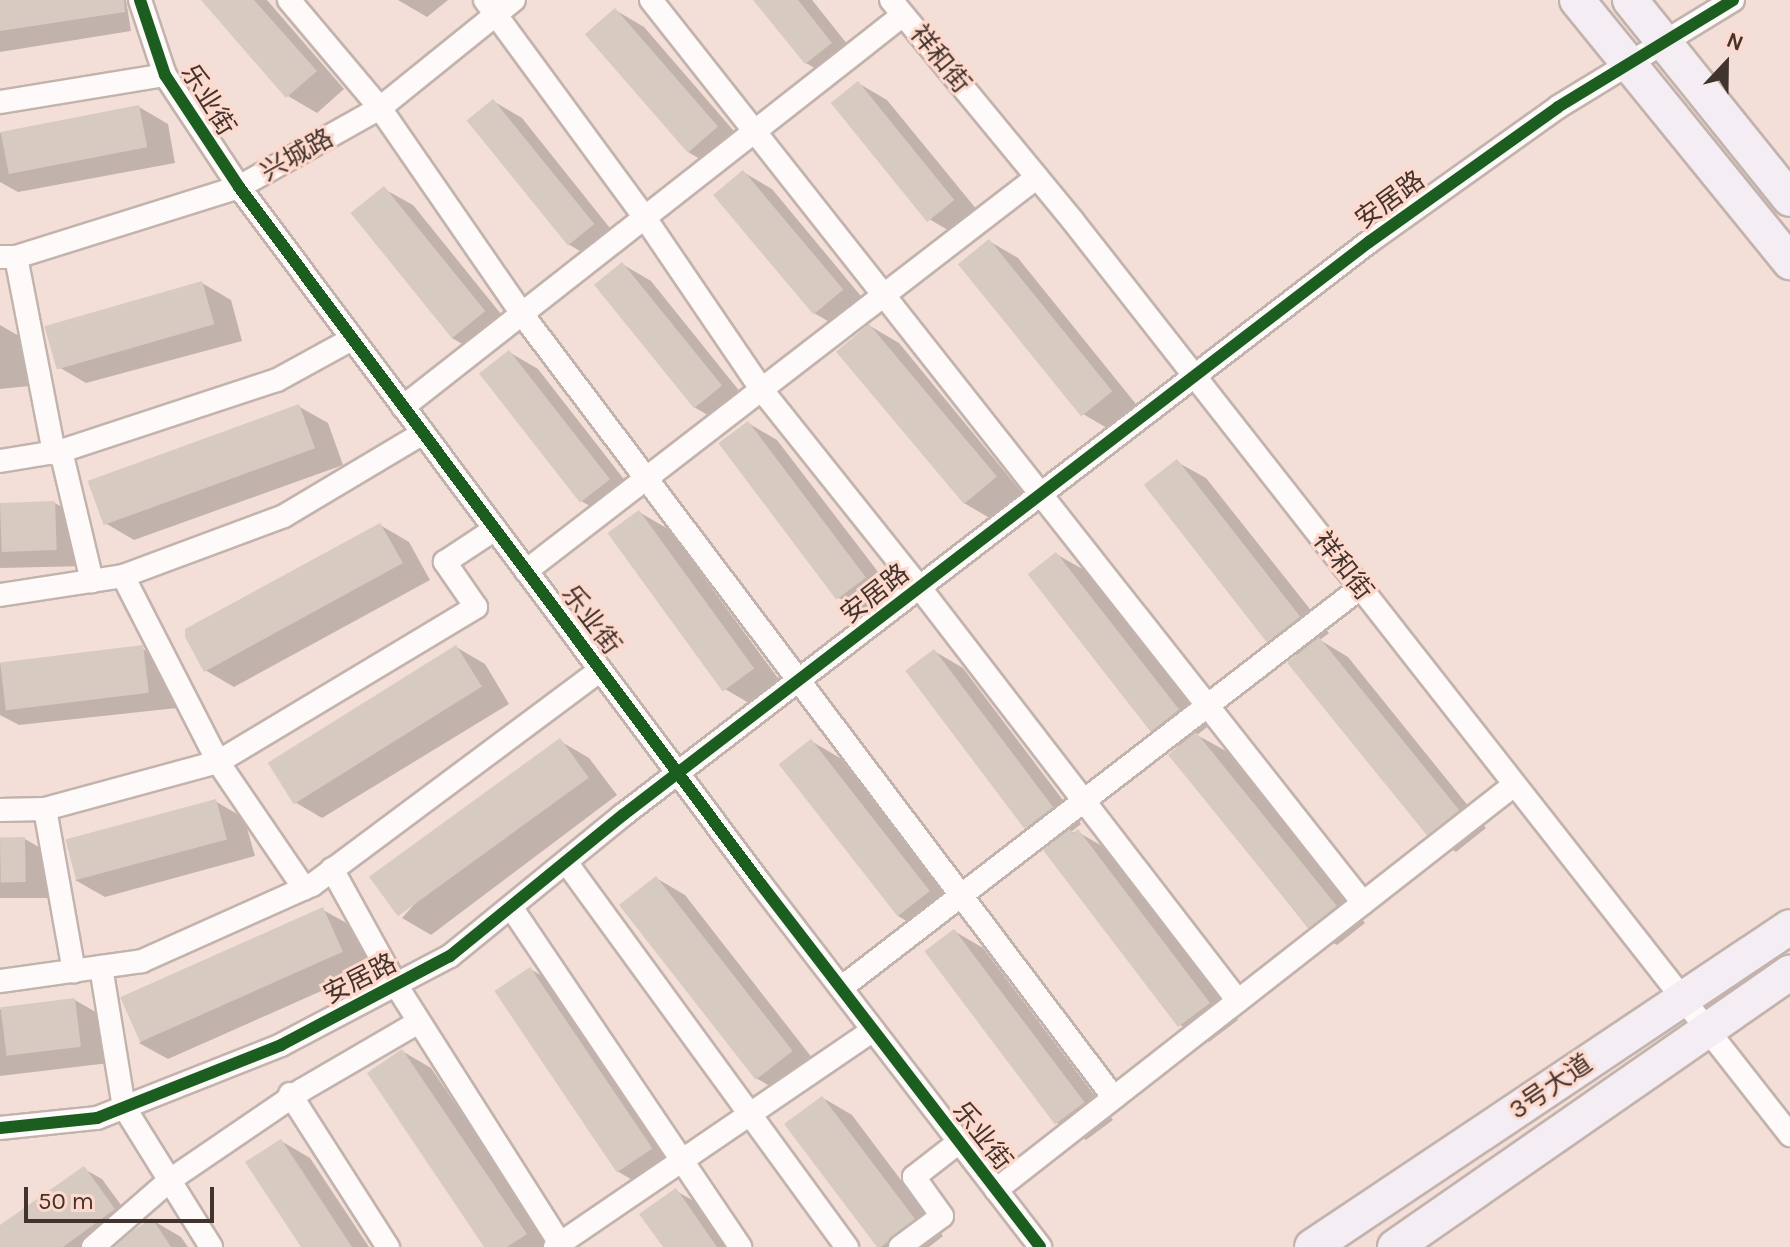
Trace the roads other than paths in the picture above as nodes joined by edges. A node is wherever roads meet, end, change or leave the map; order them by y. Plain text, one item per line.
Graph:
1 (140, 0) edge
2 (289, 0) edge
3 (651, 0) edge
4 (1577, 0) edge
5 (1630, 0) edge
6 (1733, 0) edge
7 (499, 5) edge
8 (897, 7) edge
9 (1663, 40) junction
10 (1629, 62) junction
11 (165, 75) junction
12 (0, 102) edge
13 (380, 108) junction
14 (755, 131) junction
15 (1037, 177) junction
16 (239, 187) junction
17 (1790, 199) edge
18 (645, 218) junction
19 (8, 257) edge
20 (1790, 262) edge
21 (884, 295) junction
22 (522, 314) junction
23 (352, 339) junction
24 (1195, 376) junction
25 (761, 389) junction
26 (403, 407) junction
27 (423, 433) junction
28 (58, 452) junction
29 (0, 461) edge
30 (645, 479) junction
31 (1042, 494) junction
32 (495, 529) junction
33 (526, 571) junction
34 (123, 576) junction
35 (92, 581) junction
36 (920, 588) junction
37 (1360, 588) junction
38 (0, 595) edge
39 (600, 670) junction
40 (798, 682) junction
41 (1207, 706) junction
42 (218, 762) junction
43 (678, 773) junction
44 (1514, 785) junction
45 (1084, 801) junction
46 (45, 809) junction
47 (0, 810) edge
48 (566, 862) junction
49 (332, 869) junction
50 (304, 888) junction
51 (961, 896) junction
52 (1363, 903) junction
53 (511, 907) junction
54 (1790, 927) edge
55 (101, 967) junction
56 (74, 971) junction
57 (1790, 972) edge
58 (0, 981) edge
59 (396, 985) junction
60 (841, 988) junction
61 (1683, 999) junction
62 (1238, 1001) junction
63 (419, 1022) junction
64 (1707, 1029) junction
65 (873, 1030) junction
66 (290, 1096) junction
67 (1114, 1098) junction
68 (124, 1107) junction
69 (750, 1114) junction
70 (0, 1128) edge
71 (1790, 1135) edge
72 (959, 1142) junction
73 (683, 1160) junction
74 (170, 1180) junction
75 (996, 1190) junction
76 (559, 1246) edge
77 (93, 1247) edge
78 (211, 1247) edge
79 (388, 1247) edge
80 (740, 1247) edge
81 (847, 1247) edge
82 (900, 1247) edge
83 (1040, 1247) edge
84 (1312, 1247) edge
85 (1395, 1247) edge

1 - 11 street, 乐业街
2 - 13 street
3 - 14 street
4 - 10 main road
5 - 9 main road
6 - 9 street, 安居路
7 - 13 street, 兴城路
7 - 18 street
8 - 14 street
8 - 15 street, 祥和街
9 - 10 street, 安居路
9 - 17 main road
10 - 20 main road
10 - 24 street, 安居路
11 - 12 street
11 - 16 street, 乐业街
13 - 16 street, 兴城路
13 - 22 street
14 - 18 street
14 - 21 street
15 - 21 street
15 - 24 street, 祥和街
16 - 19 street, 兴城路
16 - 23 street, 乐业街
18 - 22 street
18 - 25 street
19 - 28 street
21 - 25 street
21 - 31 street
22 - 26 street
22 - 30 street
23 - 26 street, 乐业街
23 - 28 street
24 - 31 street, 安居路
24 - 37 street, 祥和街
25 - 30 street
25 - 36 street
26 - 27 street, 乐业街
27 - 32 street, 乐业街
27 - 34 street
28 - 29 street
28 - 35 street
30 - 33 street
30 - 40 street
31 - 36 street, 安居路
31 - 41 street
32 - 33 street, 乐业街
32 - 42 street
33 - 39 street, 乐业街
34 - 35 street
34 - 42 street
35 - 38 street
36 - 40 street, 安居路
36 - 45 street
37 - 41 street
37 - 44 street, 祥和街
39 - 43 street, 乐业街
39 - 49 street
40 - 43 street, 安居路
40 - 51 street
41 - 45 street
41 - 52 street
42 - 46 street
42 - 50 street
43 - 48 street, 安居路
43 - 60 street, 乐业街
44 - 52 street
44 - 61 street, 祥和街
45 - 51 street
45 - 62 street
46 - 47 street
46 - 56 street
48 - 53 street, 安居路
48 - 69 street
49 - 50 street
49 - 59 street
50 - 55 street
51 - 60 street
51 - 67 street
52 - 62 street
53 - 59 street, 安居路
53 - 73 street
54 - 61 main road, 3号大道
55 - 56 street
55 - 68 street
56 - 58 street
57 - 64 main road, 3号大道
59 - 63 street
59 - 68 street, 安居路
60 - 65 street, 乐业街
61 - 64 street, 祥和街
61 - 84 main road, 3号大道
62 - 67 street
63 - 66 street
63 - 76 street
64 - 71 street, 祥和街
64 - 85 main road, 3号大道
65 - 69 street
65 - 72 street, 乐业街
66 - 74 street
66 - 79 street
67 - 75 street
68 - 70 street, 安居路
68 - 74 street
69 - 73 street
69 - 81 street
72 - 75 street, 乐业街
72 - 82 street
73 - 76 street
73 - 80 street
74 - 77 street
74 - 78 street
75 - 83 street, 乐业街

